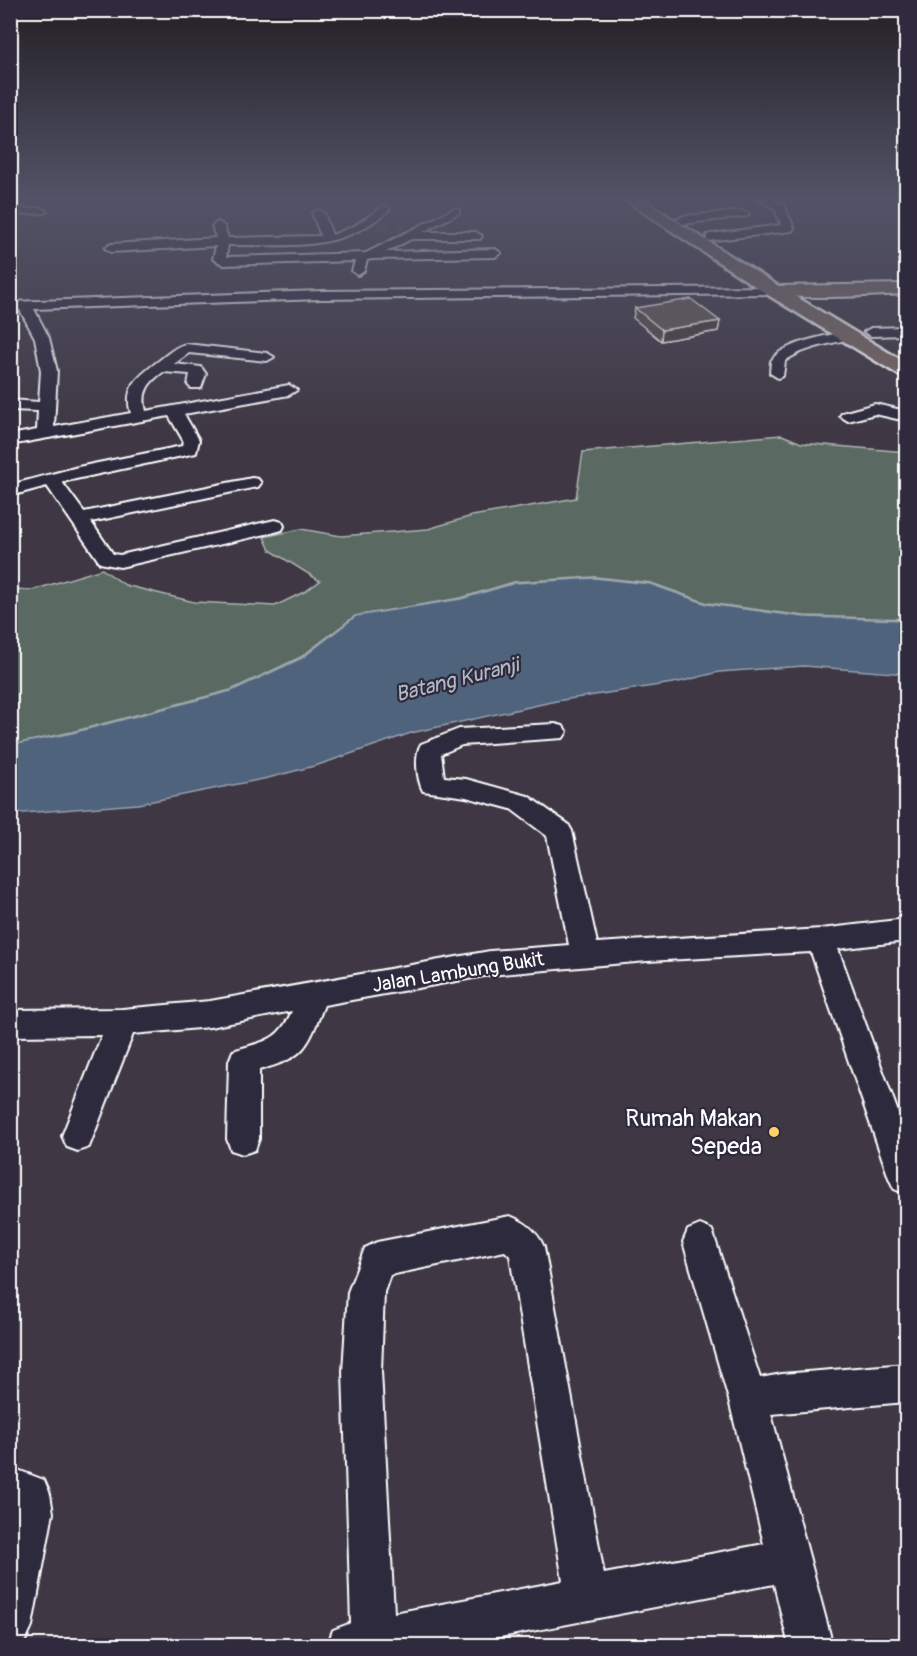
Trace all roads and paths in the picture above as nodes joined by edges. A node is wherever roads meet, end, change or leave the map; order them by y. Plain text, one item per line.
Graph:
1 (358, 277) edge
2 (753, 277) edge
3 (779, 277) edge
4 (906, 287) edge
5 (799, 289) junction
6 (774, 291) junction
7 (352, 295) junction
8 (10, 306) edge
9 (28, 306) junction
10 (906, 331) edge
11 (871, 332) junction
12 (848, 335) junction
13 (906, 353) edge
14 (267, 357) dead end
15 (159, 368) junction
16 (906, 372) edge
17 (778, 373) dead end
18 (196, 385) dead end
19 (289, 390) dead end
20 (10, 405) edge
21 (47, 407) junction
22 (174, 411) junction
23 (848, 416) dead end
24 (906, 416) edge
25 (140, 417) junction
26 (45, 434) junction
27 (10, 440) edge
28 (52, 480) junction
29 (252, 483) dead end
30 (10, 491) edge
31 (80, 519) junction
32 (275, 526) dead end
33 (555, 732) dead end
34 (906, 930) edge
35 (821, 940) junction
36 (585, 954) junction
37 (314, 995) junction
38 (122, 1022) junction
39 (10, 1023) edge
40 (78, 1136) dead end
41 (243, 1139) dead end
42 (906, 1178) edge
43 (700, 1242) dead end
44 (906, 1383) edge
45 (748, 1400) junction
46 (10, 1487) edge
47 (789, 1560) junction
48 (587, 1599) junction
49 (10, 1626) edge
50 (361, 1642) edge
51 (811, 1646) edge

1 - 7 street
2 - 6 highway
3 - 5 highway
4 - 5 main road
5 - 6 main road
5 - 11 highway
6 - 7 street
6 - 12 highway
7 - 9 street
8 - 9 street
9 - 21 street
10 - 11 street
11 - 13 highway
12 - 16 highway
12 - 17 street
14 - 15 street
15 - 18 street
15 - 25 street
19 - 22 street
20 - 21 street
21 - 26 street
22 - 25 street
22 - 28 street
23 - 24 street
25 - 26 street
26 - 27 street
28 - 30 street
28 - 31 street
29 - 31 street
31 - 32 street
33 - 36 street
34 - 35 street, Jalan Lambung Bukit
35 - 36 street, Jalan Lambung Bukit
35 - 42 street
36 - 37 street, Jalan Lambung Bukit
37 - 38 street, Jalan Lambung Bukit
37 - 41 street
38 - 39 street, Jalan Lambung Bukit
38 - 40 street
43 - 45 street
44 - 45 street
45 - 47 street
46 - 49 street
47 - 48 street
47 - 51 street
48 - 50 street
48 - 50 street

